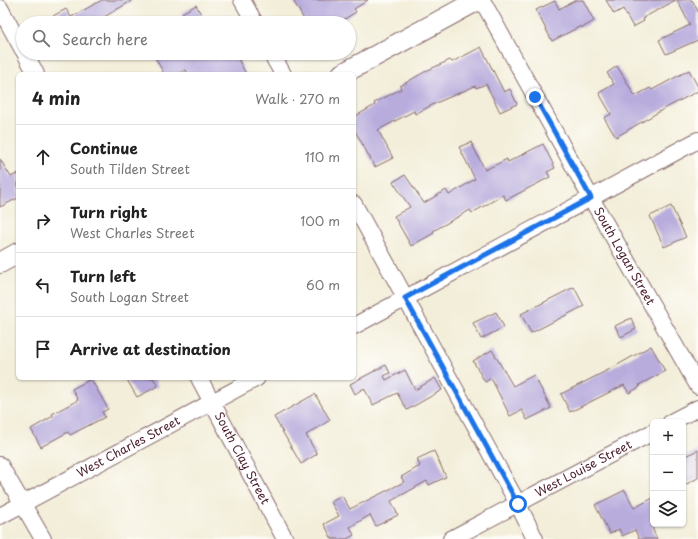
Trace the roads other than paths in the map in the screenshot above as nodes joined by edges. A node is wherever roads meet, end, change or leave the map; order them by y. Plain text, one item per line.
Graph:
1 (242, 0) edge
2 (478, 0) edge
3 (482, 0) edge
4 (0, 8) edge
5 (251, 16) edge
6 (16, 37) edge
7 (29, 60) edge
8 (275, 60) edge
9 (35, 72) edge
10 (282, 72) edge
11 (346, 72) edge
12 (698, 140) edge
13 (591, 198) junction
14 (356, 208) edge
15 (16, 254) edge
16 (0, 263) edge
17 (405, 298) junction
18 (356, 325) edge
19 (200, 380) edge
20 (253, 380) edge
21 (698, 386) edge
22 (212, 402) junction
23 (698, 408) edge
24 (677, 419) edge
25 (650, 434) edge
26 (0, 465) edge
27 (23, 504) junction
28 (518, 504) junction
29 (0, 516) edge
30 (43, 539) edge
31 (285, 539) edge
32 (451, 539) edge
33 (535, 539) edge

1 - 5 street
2 - 11 street
3 - 13 street, South Logan Street
4 - 6 street
7 - 9 street
8 - 10 street
12 - 13 street
13 - 17 street
13 - 21 street, South Logan Street
14 - 17 street
15 - 16 street
17 - 18 street
17 - 28 street
19 - 22 street, South Clay Street
20 - 22 street, West Charles Street
22 - 27 street, West Charles Street
22 - 31 street, South Clay Street
23 - 24 street
25 - 28 street, West Louise Street
26 - 27 street
27 - 29 street, West Charles Street
27 - 30 street
28 - 32 street, West Louise Street
28 - 33 street

